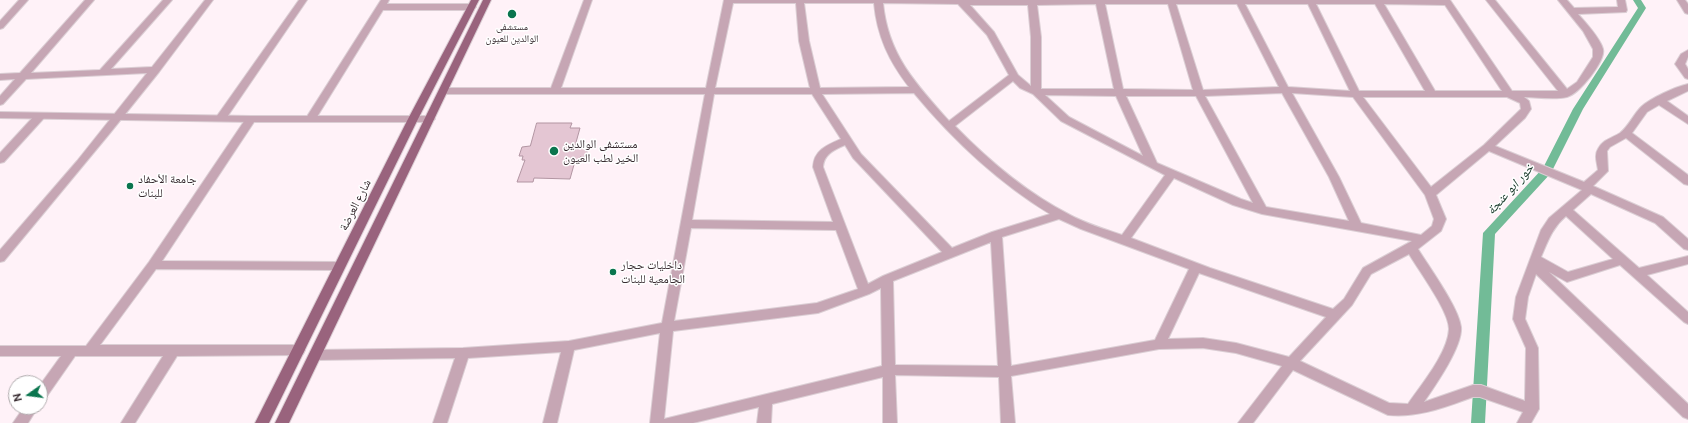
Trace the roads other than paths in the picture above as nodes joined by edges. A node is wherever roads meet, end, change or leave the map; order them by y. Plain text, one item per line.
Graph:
1 (24, 0) edge
2 (90, 0) edge
3 (168, 0) edge
4 (209, 0) edge
5 (303, 0) edge
6 (487, 0) edge
7 (588, 0) edge
8 (728, 0) edge
9 (800, 0) edge
10 (878, 0) edge
11 (1032, 0) edge
12 (1100, 0) edge
13 (1239, 0) edge
14 (1310, 0) edge
15 (1490, 0) edge
16 (1562, 0) edge
17 (1621, 0) edge
18 (1681, 0) edge
19 (961, 1) edge
20 (1171, 1) edge
21 (1377, 1) edge
22 (1447, 1) edge
23 (383, 4) edge
24 (473, 4) edge
25 (1573, 11) junction
26 (1688, 11) edge
27 (0, 26) edge
28 (1688, 53) edge
29 (156, 70) junction
30 (102, 73) junction
31 (1687, 74) edge
32 (23, 76) junction
33 (1014, 76) junction
34 (0, 77) edge
35 (1688, 87) edge
36 (556, 90) junction
37 (916, 90) junction
38 (1285, 90) junction
39 (444, 91) junction
40 (710, 91) junction
41 (1036, 92) junction
42 (1119, 92) junction
43 (816, 93) junction
44 (1199, 93) junction
45 (1356, 94) junction
46 (1432, 94) junction
47 (1509, 94) junction
48 (1566, 94) junction
49 (1659, 100) junction
50 (0, 102) edge
51 (0, 115) edge
52 (40, 116) junction
53 (118, 117) junction
54 (221, 118) junction
55 (310, 118) junction
56 (251, 119) junction
57 (412, 119) junction
58 (430, 119) junction
59 (1688, 121) edge
60 (949, 126) junction
61 (1626, 133) junction
62 (848, 140) junction
63 (1488, 147) junction
64 (0, 159) edge
65 (1153, 165) junction
66 (1172, 173) junction
67 (1688, 181) edge
68 (1588, 188) junction
69 (1430, 194) junction
70 (1262, 210) junction
71 (1567, 211) junction
72 (1060, 215) junction
73 (686, 224) junction
74 (840, 226) junction
75 (1357, 226) junction
76 (996, 235) junction
77 (1422, 239) junction
78 (1124, 240) junction
79 (1688, 246) edge
80 (1411, 248) junction
81 (950, 254) junction
82 (0, 258) edge
83 (1623, 260) junction
84 (1688, 260) edge
85 (1534, 262) junction
86 (153, 265) junction
87 (339, 266) junction
88 (1195, 268) junction
89 (1638, 273) junction
90 (887, 280) junction
91 (864, 291) junction
92 (1335, 316) junction
93 (1688, 319) edge
94 (667, 327) junction
95 (1159, 344) junction
96 (569, 346) junction
97 (72, 350) junction
98 (299, 350) junction
99 (0, 351) edge
100 (89, 351) junction
101 (173, 351) junction
102 (463, 352) junction
103 (315, 355) junction
104 (1291, 362) junction
105 (889, 370) junction
106 (1005, 372) junction
107 (48, 384) edge
108 (766, 400) junction
109 (1412, 409) junction
110 (1532, 409) junction
111 (1688, 413) edge
112 (128, 423) edge
113 (262, 423) edge
114 (282, 423) edge
115 (440, 423) edge
116 (550, 423) edge
117 (657, 423) edge
118 (669, 423) edge
119 (764, 423) edge
120 (890, 423) edge
121 (1008, 423) edge
122 (1245, 423) edge
123 (1524, 423) edge

1 - 27 street
2 - 32 street
3 - 30 street
4 - 29 street
5 - 54 street
6 - 39 main road
7 - 36 street
8 - 9 street
8 - 40 street
9 - 10 street
9 - 43 street
10 - 19 street
10 - 37 street
11 - 12 street
11 - 19 street
11 - 41 street
12 - 20 street
12 - 42 street
13 - 14 street
13 - 20 street
13 - 38 street
14 - 21 street
14 - 45 street
15 - 48 street
16 - 25 street
17 - 25 street
18 - 26 street
19 - 33 street
20 - 44 street
21 - 22 street
21 - 46 street
22 - 47 street
23 - 24 street
23 - 55 street
24 - 57 main road, شارع العرضة
25 - 48 street
28 - 31 street
29 - 30 street
29 - 53 street
30 - 32 street
32 - 34 street
32 - 50 street
33 - 41 street
33 - 60 street
35 - 49 street
36 - 39 street
36 - 40 street
37 - 43 street
37 - 60 street
38 - 44 street
38 - 45 street
38 - 75 street
39 - 58 main road
40 - 43 street
40 - 73 street
41 - 42 street
41 - 65 street
42 - 44 street
42 - 65 street
43 - 62 street
44 - 70 street
45 - 46 street
45 - 69 street
46 - 47 street
47 - 48 street
47 - 63 street
49 - 59 street
49 - 61 street
51 - 52 street
52 - 53 street
52 - 64 street
53 - 54 street
53 - 82 street
54 - 56 street
55 - 56 street
55 - 57 street
56 - 86 street
57 - 58 street
57 - 87 main road, شارع العرضة
58 - 103 main road
60 - 72 street
61 - 67 street
61 - 68 street
62 - 74 street
62 - 81 street
63 - 68 street
63 - 69 street
65 - 66 street
66 - 70 street
66 - 78 street
68 - 71 street
68 - 79 street
69 - 77 street
70 - 75 street
71 - 83 street
71 - 85 street
72 - 76 street
72 - 78 street
73 - 74 street
73 - 94 street
74 - 91 street
75 - 77 street
76 - 81 street
76 - 106 street
77 - 80 street
78 - 88 street
80 - 92 street
80 - 109 street
81 - 90 street
83 - 85 street
83 - 89 street
84 - 89 street
85 - 110 street
85 - 111 street
86 - 87 street
86 - 100 street
87 - 98 main road, شارع العرضة
88 - 92 street
88 - 95 street
89 - 93 street
90 - 91 street
90 - 105 street
91 - 94 street
92 - 104 street
94 - 96 street
94 - 117 street
95 - 104 street
95 - 106 street
96 - 102 street
96 - 116 street
97 - 99 street
97 - 100 street
97 - 107 street
98 - 101 street
98 - 113 main road, شارع العرضة
100 - 101 street
101 - 112 street
102 - 103 street
102 - 115 street
103 - 114 main road
104 - 109 street
104 - 122 street
105 - 106 street
105 - 108 street
105 - 120 street
106 - 121 street
108 - 118 street
108 - 119 street
109 - 110 street
110 - 123 street

